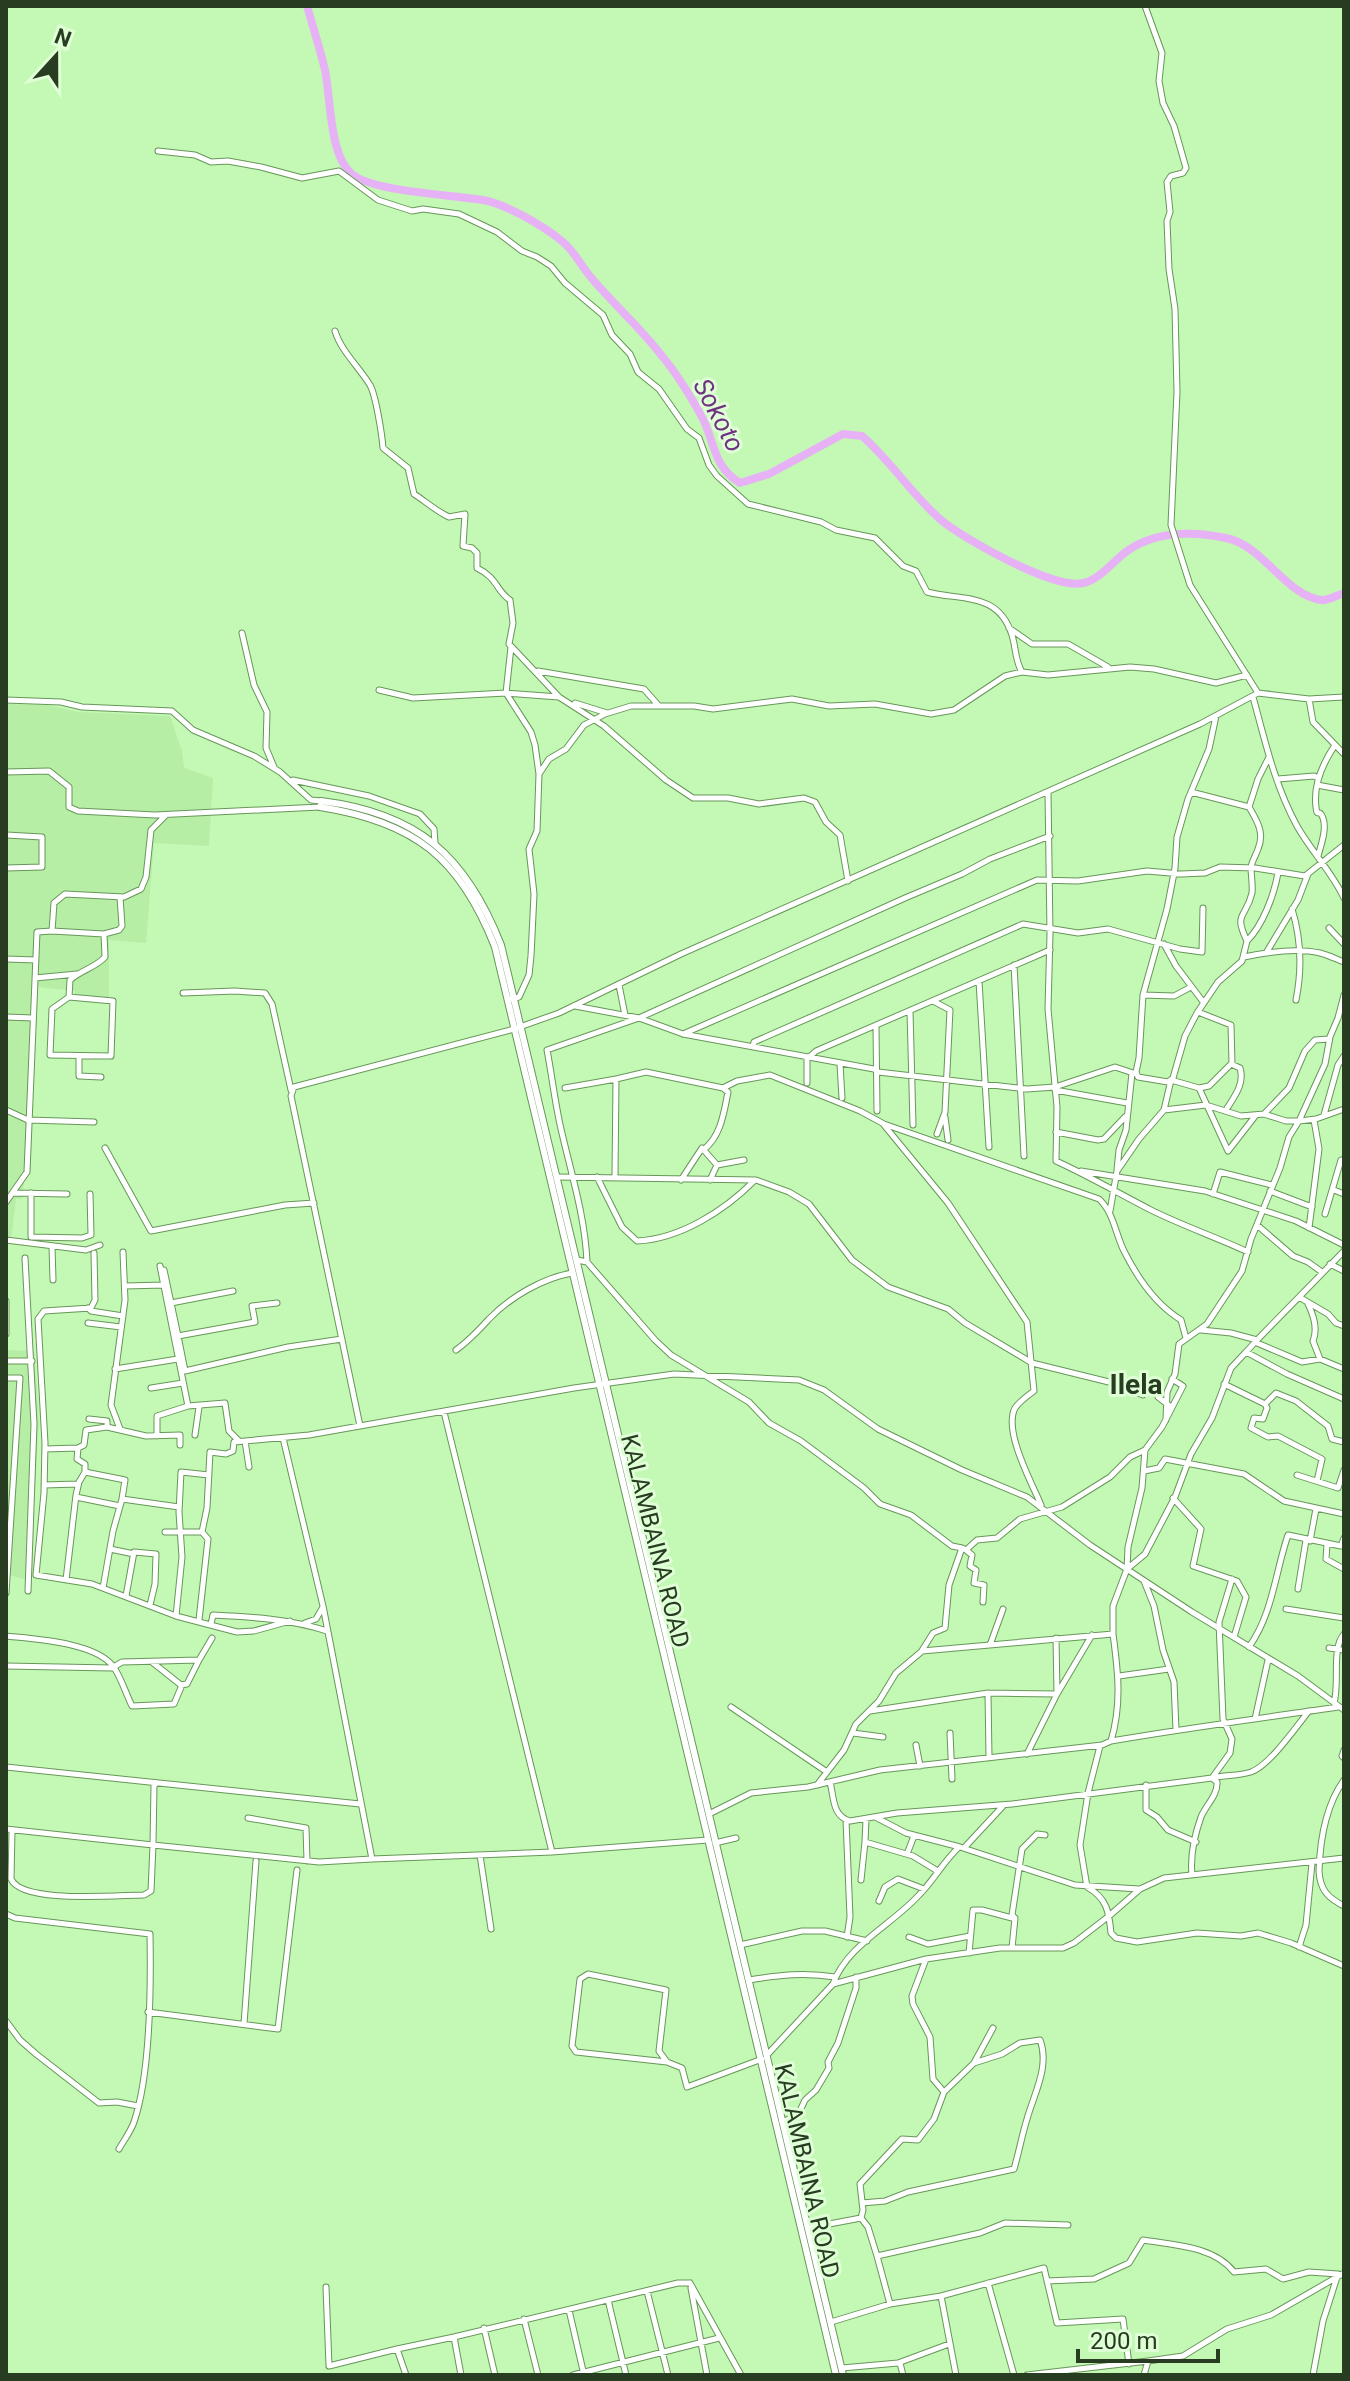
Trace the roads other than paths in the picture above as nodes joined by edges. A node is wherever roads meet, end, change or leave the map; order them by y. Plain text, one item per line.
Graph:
1 (1145, 6) edge
2 (158, 151) dead end
3 (335, 331) dead end
4 (1008, 627) junction
5 (242, 633) dead end
6 (511, 646) junction
7 (1109, 668) junction
8 (537, 671) junction
9 (1022, 672) junction
10 (1247, 675) junction
11 (379, 690) dead end
12 (506, 693) junction
13 (1255, 695) junction
14 (559, 697) junction
15 (1344, 697) edge
16 (1309, 699) junction
17 (6, 700) edge
18 (570, 702) junction
19 (659, 706) junction
20 (607, 713) junction
21 (1216, 716) junction
22 (595, 719) junction
23 (1335, 745) junction
24 (1344, 754) edge
25 (1269, 757) junction
26 (274, 768) junction
27 (6, 772) edge
28 (539, 774) junction
29 (285, 776) junction
30 (1318, 778) junction
31 (1278, 779) junction
32 (1317, 785) junction
33 (1344, 790) edge
34 (1048, 792) junction
35 (1191, 792) junction
36 (321, 804) junction
37 (1249, 807) junction
38 (166, 815) junction
39 (6, 835) edge
40 (1050, 836) junction
41 (435, 843) junction
42 (1344, 845) edge
43 (1319, 859) junction
44 (6, 868) edge
45 (1252, 868) junction
46 (1174, 873) junction
47 (1278, 873) junction
48 (1308, 873) junction
49 (1048, 879) junction
50 (848, 881) junction
51 (1341, 886) edge
52 (120, 897) junction
53 (1344, 898) edge
54 (1203, 908) dead end
55 (1292, 909) junction
56 (1329, 928) dead end
57 (1050, 930) junction
58 (52, 931) junction
59 (104, 934) junction
60 (1247, 941) junction
61 (1162, 943) junction
62 (1344, 944) edge
63 (1050, 950) junction
64 (1299, 952) junction
65 (1266, 953) junction
66 (1243, 958) junction
67 (6, 959) edge
68 (36, 960) junction
69 (1344, 962) edge
70 (1014, 965) junction
71 (78, 974) junction
72 (35, 978) junction
73 (979, 981) junction
74 (619, 985) junction
75 (1191, 987) junction
76 (183, 993) dead end
77 (1143, 995) junction
78 (1344, 995) edge
79 (69, 997) junction
80 (511, 1000) junction
81 (1296, 1000) dead end
82 (933, 1001) junction
83 (1204, 1003) junction
84 (575, 1006) junction
85 (910, 1011) junction
86 (1198, 1012) junction
87 (625, 1015) junction
88 (6, 1017) edge
89 (33, 1018) junction
90 (639, 1018) junction
91 (517, 1027) junction
92 (876, 1027) junction
93 (683, 1034) junction
94 (1330, 1037) junction
95 (753, 1047) junction
96 (79, 1056) junction
97 (1344, 1056) edge
98 (807, 1059) junction
99 (840, 1064) junction
100 (1232, 1065) junction
101 (878, 1072) junction
102 (1134, 1074) junction
103 (911, 1076) junction
104 (101, 1077) dead end
105 (616, 1079) junction
106 (947, 1080) junction
107 (1171, 1080) junction
108 (807, 1083) dead end
109 (986, 1083) junction
110 (565, 1088) dead end
111 (723, 1088) junction
112 (1022, 1088) junction
113 (1055, 1088) junction
114 (1198, 1088) junction
115 (292, 1091) junction
116 (842, 1098) dead end
117 (1127, 1103) junction
118 (1208, 1105) junction
119 (1344, 1109) edge
120 (6, 1110) edge
121 (1164, 1110) junction
122 (1225, 1110) junction
123 (877, 1111) dead end
124 (945, 1112) junction
125 (1264, 1114) junction
126 (1256, 1115) junction
127 (1126, 1116) junction
128 (1324, 1116) junction
129 (30, 1120) junction
130 (1314, 1120) junction
131 (1299, 1121) junction
132 (94, 1122) dead end
133 (884, 1124) junction
134 (913, 1125) dead end
135 (1056, 1132) junction
136 (937, 1134) dead end
137 (948, 1140) dead end
138 (989, 1147) dead end
139 (105, 1148) dead end
140 (703, 1150) junction
141 (1024, 1156) dead end
142 (744, 1160) dead end
143 (1344, 1160) edge
144 (717, 1165) junction
145 (1075, 1170) junction
146 (1117, 1174) junction
147 (615, 1176) junction
148 (557, 1177) junction
149 (574, 1177) junction
150 (597, 1177) junction
151 (681, 1180) junction
152 (755, 1180) junction
153 (709, 1181) junction
154 (1271, 1188) junction
155 (1115, 1189) junction
156 (1334, 1190) junction
157 (13, 1193) junction
158 (31, 1193) junction
159 (67, 1194) dead end
160 (90, 1194) dead end
161 (1213, 1194) junction
162 (1344, 1194) edge
163 (6, 1202) edge
164 (314, 1203) junction
165 (1312, 1207) junction
166 (1263, 1210) junction
167 (1109, 1212) junction
168 (1325, 1214) dead end
169 (1257, 1225) junction
170 (1309, 1228) junction
171 (6, 1240) edge
172 (100, 1245) dead end
173 (52, 1246) junction
174 (1344, 1248) edge
175 (123, 1252) dead end
176 (1248, 1252) junction
177 (94, 1253) dead end
178 (25, 1258) dead end
179 (577, 1260) junction
180 (587, 1262) junction
181 (1330, 1264) junction
182 (1344, 1271) edge
183 (1322, 1272) junction
184 (572, 1273) junction
185 (53, 1280) dead end
186 (164, 1285) junction
187 (124, 1286) junction
188 (233, 1291) dead end
189 (1299, 1297) junction
190 (6, 1301) edge
191 (171, 1303) junction
192 (277, 1303) dead end
193 (1308, 1304) junction
194 (88, 1308) junction
195 (123, 1316) junction
196 (88, 1323) dead end
197 (1344, 1326) edge
198 (121, 1327) junction
199 (1200, 1330) junction
200 (6, 1334) edge
201 (178, 1336) junction
202 (1186, 1338) junction
203 (342, 1339) junction
204 (1257, 1340) junction
205 (456, 1350) dead end
206 (1246, 1352) junction
207 (178, 1359) junction
208 (1320, 1359) junction
209 (6, 1361) edge
210 (32, 1361) junction
211 (1032, 1363) junction
212 (115, 1369) junction
213 (1344, 1369) edge
214 (702, 1374) junction
215 (6, 1378) edge
216 (1172, 1379) junction
217 (183, 1383) junction
218 (607, 1383) junction
219 (1224, 1384) junction
220 (598, 1385) junction
221 (151, 1388) dead end
222 (1344, 1399) edge
223 (1265, 1404) junction
224 (1168, 1405) junction
225 (188, 1406) junction
226 (199, 1407) junction
227 (444, 1412) junction
228 (89, 1419) dead end
229 (360, 1426) junction
230 (107, 1427) junction
231 (120, 1429) junction
232 (195, 1435) dead end
233 (157, 1436) junction
234 (283, 1438) junction
235 (242, 1441) junction
236 (1344, 1442) edge
237 (180, 1445) dead end
238 (78, 1448) junction
239 (45, 1449) junction
240 (1145, 1450) junction
241 (1189, 1462) junction
242 (249, 1467) dead end
243 (1344, 1470) edge
244 (1144, 1471) junction
245 (85, 1472) junction
246 (209, 1475) junction
247 (1297, 1475) dead end
248 (1317, 1481) junction
249 (78, 1484) junction
250 (44, 1485) junction
251 (76, 1497) junction
252 (1173, 1498) junction
253 (121, 1502) junction
254 (1041, 1506) junction
255 (179, 1507) junction
256 (1316, 1509) junction
257 (1048, 1511) junction
258 (1344, 1514) edge
259 (8, 1528) edge
260 (165, 1532) dead end
261 (182, 1532) junction
262 (202, 1532) junction
263 (1344, 1538) edge
264 (1308, 1540) junction
265 (1327, 1544) junction
266 (110, 1549) junction
267 (964, 1549) junction
268 (134, 1554) junction
269 (1127, 1569) junction
270 (1344, 1569) edge
271 (1232, 1579) junction
272 (66, 1580) junction
273 (1144, 1580) junction
274 (103, 1588) junction
275 (1298, 1589) dead end
276 (28, 1591) dead end
277 (6, 1593) edge
278 (126, 1596) junction
279 (983, 1602) dead end
280 (150, 1605) junction
281 (323, 1606) junction
282 (1003, 1609) dead end
283 (1286, 1609) dead end
284 (176, 1616) junction
285 (1344, 1618) edge
286 (199, 1620) junction
287 (290, 1621) junction
288 (302, 1623) junction
289 (211, 1624) junction
290 (1219, 1628) junction
291 (328, 1631) junction
292 (1093, 1634) junction
293 (1113, 1634) junction
294 (1344, 1634) edge
295 (6, 1636) edge
296 (1234, 1637) junction
297 (212, 1638) dead end
298 (1056, 1638) junction
299 (990, 1645) junction
300 (1249, 1647) junction
301 (1329, 1648) dead end
302 (1341, 1650) edge
303 (921, 1652) junction
304 (199, 1660) junction
305 (1268, 1660) junction
306 (151, 1661) junction
307 (6, 1666) edge
308 (114, 1667) junction
309 (1169, 1669) junction
310 (1119, 1676) junction
311 (182, 1685) junction
312 (988, 1693) junction
313 (1057, 1694) junction
314 (731, 1707) dead end
315 (1339, 1707) edge
316 (1309, 1711) junction
317 (869, 1712) junction
318 (1255, 1719) junction
319 (1227, 1723) junction
320 (1176, 1730) junction
321 (853, 1733) junction
322 (950, 1733) dead end
323 (883, 1737) dead end
324 (1111, 1741) junction
325 (916, 1745) dead end
326 (1100, 1746) junction
327 (1344, 1750) edge
328 (1027, 1754) junction
329 (989, 1758) junction
330 (1344, 1758) edge
331 (951, 1762) junction
332 (920, 1766) junction
333 (6, 1767) edge
334 (827, 1772) junction
335 (1212, 1778) junction
336 (952, 1779) dead end
337 (1344, 1780) edge
338 (830, 1782) junction
339 (157, 1783) junction
340 (817, 1785) junction
341 (1146, 1785) junction
342 (1088, 1793) junction
343 (360, 1804) junction
344 (1003, 1805) junction
345 (709, 1814) junction
346 (875, 1817) junction
347 (248, 1818) dead end
348 (866, 1819) junction
349 (846, 1820) junction
350 (9, 1830) edge
351 (1045, 1835) dead end
352 (914, 1836) junction
353 (736, 1838) dead end
354 (712, 1840) junction
355 (865, 1842) junction
356 (1196, 1842) junction
357 (153, 1845) junction
358 (962, 1848) junction
359 (552, 1852) junction
360 (907, 1854) junction
361 (480, 1855) junction
362 (1344, 1858) edge
363 (372, 1859) junction
364 (256, 1861) dead end
365 (307, 1861) junction
366 (1319, 1862) junction
367 (1312, 1863) junction
368 (1019, 1868) junction
369 (297, 1870) dead end
370 (936, 1870) junction
371 (1192, 1875) junction
372 (861, 1880) dead end
373 (1087, 1887) junction
374 (924, 1889) junction
375 (1140, 1889) junction
376 (879, 1901) dead end
377 (1344, 1906) edge
378 (6, 1914) edge
379 (1109, 1916) junction
380 (1012, 1918) junction
381 (491, 1929) dead end
382 (970, 1936) junction
383 (847, 1937) junction
384 (909, 1937) dead end
385 (868, 1941) junction
386 (740, 1945) junction
387 (1299, 1947) junction
388 (1012, 1948) junction
389 (969, 1953) junction
390 (926, 1959) junction
391 (1344, 1966) edge
392 (835, 1977) junction
393 (856, 1977) junction
394 (749, 1980) junction
395 (833, 1984) junction
396 (148, 2012) junction
397 (6, 2021) edge
398 (244, 2024) junction
399 (993, 2028) dead end
400 (764, 2057) junction
401 (667, 2062) junction
402 (974, 2063) junction
403 (944, 2092) junction
404 (138, 2106) junction
405 (782, 2122) junction
406 (119, 2149) dead end
407 (862, 2203) junction
408 (861, 2218) junction
409 (1068, 2225) dead end
410 (808, 2228) junction
411 (877, 2256) junction
412 (1341, 2274) edge
413 (1047, 2281) junction
414 (690, 2283) junction
415 (988, 2283) junction
416 (326, 2287) dead end
417 (647, 2291) junction
418 (941, 2296) junction
419 (608, 2300) junction
420 (890, 2304) junction
421 (569, 2310) junction
422 (524, 2319) junction
423 (831, 2322) junction
424 (484, 2328) junction
425 (454, 2337) junction
426 (719, 2338) junction
427 (700, 2342) junction
428 (949, 2344) junction
429 (397, 2349) junction
430 (662, 2352) junction
431 (1148, 2361) junction
432 (623, 2362) junction
433 (898, 2363) junction
434 (1129, 2364) junction
435 (842, 2371) edge
436 (584, 2374) edge
437 (406, 2375) edge
438 (461, 2375) edge
439 (495, 2375) edge
440 (538, 2375) edge
441 (573, 2375) edge
442 (626, 2375) edge
443 (668, 2375) edge
444 (707, 2375) edge
445 (741, 2375) edge
446 (836, 2375) edge
447 (903, 2375) edge
448 (956, 2375) edge
449 (1014, 2375) edge
450 (1027, 2375) edge
451 (1144, 2375) edge
452 (1313, 2375) edge

1 - 10 street
2 - 4 street
3 - 6 street
4 - 7 street
4 - 9 street
5 - 26 street
6 - 8 street
6 - 12 street
7 - 9 street
7 - 10 street
8 - 14 street
8 - 19 street
9 - 19 street
10 - 13 street
11 - 12 street
12 - 14 street
12 - 28 street
13 - 16 street
13 - 21 street
13 - 25 street
14 - 18 street
15 - 16 street
16 - 23 street
17 - 26 street
18 - 20 street
18 - 22 street
19 - 20 street
20 - 22 street
21 - 34 street
21 - 35 street
22 - 28 street
22 - 50 street
23 - 24 street
23 - 30 street
25 - 31 street
25 - 37 street
26 - 29 street
27 - 38 street
28 - 80 street
29 - 36 street
29 - 41 street
30 - 31 street
30 - 32 street
31 - 43 street
32 - 33 street
32 - 43 street
34 - 40 street
34 - 50 street
35 - 37 street
35 - 46 street
36 - 38 street
36 - 41 main road
36 - 80 main road, KALAMBAINA ROAD
37 - 45 street
38 - 52 street
39 - 44 street
40 - 49 street
40 - 90 street
41 - 80 main road
42 - 43 street
43 - 48 street
43 - 51 street
45 - 46 street
45 - 47 street
45 - 60 street
46 - 49 street
46 - 61 street
47 - 48 street
47 - 60 street
48 - 55 street
49 - 57 street
49 - 93 street
50 - 74 street
51 - 53 street
52 - 58 street
52 - 59 street
54 - 61 street
55 - 64 street
55 - 65 street
56 - 62 street
57 - 61 street
57 - 63 street
57 - 95 street
58 - 59 street
58 - 68 street
59 - 71 street
60 - 66 street
61 - 75 street
61 - 77 street
63 - 70 street
63 - 113 street
64 - 65 street
64 - 69 street
64 - 81 street
65 - 66 street
66 - 83 street
67 - 68 street
68 - 72 street
70 - 73 street
70 - 112 street
71 - 72 street
71 - 79 street
72 - 89 street
73 - 82 street
73 - 109 street
74 - 84 street
74 - 87 street
75 - 77 street
75 - 83 street
76 - 115 street
77 - 102 street
78 - 94 street
79 - 96 street
79 - 96 street
80 - 91 main road, KALAMBAINA ROAD
82 - 85 street
82 - 106 street
83 - 86 street
84 - 87 street
84 - 91 street
85 - 92 street
85 - 103 street
86 - 100 street
86 - 107 street
87 - 90 street
88 - 89 street
89 - 129 street
90 - 93 street
90 - 149 street
91 - 115 street
91 - 148 main road
91 - 184 main road, KALAMBAINA ROAD
92 - 98 street
92 - 101 street
93 - 95 street
94 - 125 street
94 - 131 street
95 - 98 street
96 - 104 street
97 - 128 street
98 - 99 street
98 - 108 street
99 - 101 street
99 - 116 street
100 - 114 street
100 - 122 street
101 - 103 street
101 - 123 street
102 - 107 street
102 - 113 street
102 - 117 street
103 - 106 street
103 - 134 street
105 - 110 street
105 - 111 street
105 - 147 street
106 - 109 street
106 - 124 street
107 - 114 street
107 - 121 street
109 - 112 street
109 - 138 street
111 - 133 street
111 - 140 street
112 - 113 street
112 - 141 street
113 - 117 street
113 - 135 street
114 - 118 street
115 - 164 street
117 - 127 street
118 - 121 street
118 - 122 street
118 - 126 street
119 - 128 street
120 - 129 street
121 - 146 street
122 - 126 street
124 - 136 street
124 - 137 street
125 - 126 street
125 - 131 street
127 - 135 street
127 - 146 street
128 - 130 street
129 - 132 street
129 - 157 street
130 - 131 street
130 - 165 street
131 - 154 street
133 - 167 street
133 - 211 street
135 - 145 street
139 - 164 street
140 - 144 street
140 - 151 street
142 - 144 street
143 - 156 street
144 - 153 street
145 - 146 street
145 - 155 street
146 - 155 street
146 - 161 street
147 - 150 street
147 - 151 street
148 - 149 street
148 - 179 main road
149 - 150 street
149 - 180 street
150 - 152 street
151 - 153 street
152 - 153 street
152 - 211 street
154 - 161 street
154 - 165 street
154 - 166 street
155 - 167 street
155 - 176 street
156 - 162 street
156 - 168 street
157 - 158 street
157 - 163 street
158 - 159 street
158 - 160 street
161 - 166 street
164 - 203 street
165 - 170 street
166 - 169 street
166 - 170 street
167 - 202 street
169 - 176 street
169 - 183 street
170 - 174 street
171 - 173 street
172 - 173 street
173 - 185 street
174 - 181 street
175 - 187 street
176 - 199 street
177 - 194 street
178 - 210 street
179 - 180 street
179 - 218 main road
180 - 214 street
181 - 182 street
181 - 183 street
183 - 189 street
184 - 205 street
184 - 220 main road, KALAMBAINA ROAD
186 - 187 street
186 - 191 street
186 - 207 street
187 - 195 street
188 - 191 street
189 - 193 street
189 - 204 street
190 - 200 street
191 - 201 street
192 - 201 street
193 - 197 street
193 - 208 street
194 - 195 street
194 - 239 street
195 - 198 street
196 - 198 street
198 - 212 street
199 - 202 street
199 - 204 street
201 - 203 street
202 - 216 street
203 - 229 street
204 - 206 street
204 - 208 street
206 - 219 street
206 - 222 street
207 - 212 street
207 - 217 street
208 - 213 street
209 - 210 street
210 - 276 street
211 - 224 street
211 - 254 street
212 - 231 street
214 - 218 street
214 - 254 street
214 - 267 street
215 - 259 street
216 - 224 street
216 - 224 street
217 - 221 street
217 - 225 street
218 - 220 street
218 - 345 main road
219 - 223 street
219 - 241 street
220 - 227 street
220 - 354 main road, KALAMBAINA ROAD
223 - 236 street
223 - 248 street
224 - 240 street
225 - 226 street
225 - 233 street
226 - 232 street
226 - 235 street
227 - 229 street
227 - 359 street
228 - 230 street
229 - 234 street
230 - 231 street
230 - 238 street
231 - 233 street
233 - 237 street
234 - 235 street
234 - 281 street
235 - 242 street
235 - 246 street
238 - 239 street
238 - 245 street
239 - 250 street
240 - 244 street
240 - 257 street
241 - 244 street
241 - 252 street
241 - 256 street
243 - 248 street
244 - 269 street
245 - 249 street
245 - 253 street
246 - 255 street
246 - 262 street
247 - 248 street
249 - 250 street
249 - 251 street
250 - 272 street
251 - 253 street
251 - 272 street
252 - 269 street
252 - 271 street
253 - 255 street
253 - 266 street
254 - 257 street
255 - 261 street
256 - 258 street
256 - 264 street
257 - 267 street
257 - 269 street
259 - 277 street
260 - 261 street
261 - 262 street
261 - 284 street
262 - 286 street
263 - 265 street
264 - 265 street
264 - 275 street
264 - 300 street
265 - 270 street
266 - 268 street
266 - 274 street
267 - 279 street
267 - 303 street
268 - 278 street
268 - 280 street
269 - 273 street
269 - 293 street
271 - 290 street
271 - 296 street
272 - 274 street
273 - 290 street
273 - 309 street
274 - 278 street
278 - 280 street
280 - 284 street
281 - 288 street
281 - 291 street
282 - 299 street
283 - 285 street
284 - 286 street
286 - 289 street
287 - 288 street
287 - 289 street
287 - 289 street
288 - 291 street
290 - 296 street
290 - 319 street
291 - 343 street
292 - 293 street
292 - 298 street
292 - 313 street
293 - 310 street
294 - 302 street
295 - 308 street
296 - 300 street
297 - 304 street
298 - 299 street
298 - 313 street
299 - 303 street
300 - 305 street
301 - 302 street
302 - 315 street
303 - 317 street
304 - 306 street
304 - 311 street
305 - 315 street
305 - 318 street
306 - 308 street
306 - 311 street
307 - 308 street
308 - 311 street
309 - 310 street
309 - 320 street
310 - 324 street
312 - 313 street
312 - 317 street
312 - 329 street
313 - 328 street
314 - 334 street
315 - 316 street
316 - 318 street
316 - 335 street
317 - 321 street
318 - 319 street
319 - 320 street
319 - 335 street
320 - 324 street
321 - 323 street
321 - 334 street
322 - 331 street
324 - 326 street
325 - 332 street
326 - 328 street
326 - 342 street
327 - 330 street
328 - 329 street
329 - 331 street
331 - 332 street
331 - 336 street
332 - 338 street
333 - 339 street
334 - 340 street
335 - 341 street
335 - 356 street
337 - 366 street
338 - 340 street
338 - 349 street
339 - 343 street
339 - 357 street
340 - 345 street
341 - 342 street
341 - 356 street
342 - 344 street
342 - 373 street
343 - 363 street
344 - 346 street
344 - 358 street
345 - 354 main road
346 - 348 street
346 - 352 street
347 - 365 street
348 - 349 street
348 - 355 street
349 - 383 street
350 - 357 street
350 - 357 street
351 - 368 street
352 - 358 street
352 - 360 street
353 - 354 street
354 - 359 street
354 - 386 main road
354 - 400 main road, KALAMBAINA ROAD
355 - 360 street
355 - 372 street
356 - 371 street
357 - 365 street
358 - 368 street
358 - 370 street
359 - 361 street
360 - 370 street
361 - 363 street
361 - 381 street
362 - 366 street
363 - 365 street
364 - 398 street
366 - 367 street
366 - 377 street
367 - 371 street
367 - 387 street
368 - 373 street
368 - 380 street
369 - 398 street
370 - 374 street
371 - 375 street
373 - 375 street
373 - 379 street
374 - 376 street
374 - 385 street
375 - 379 street
378 - 396 street
379 - 387 street
379 - 388 street
380 - 382 street
380 - 388 street
382 - 384 street
382 - 389 street
383 - 385 street
383 - 386 street
385 - 392 street
386 - 394 main road
387 - 391 street
388 - 389 street
389 - 390 street
390 - 393 street
390 - 403 street
392 - 394 street
392 - 395 street
393 - 395 street
393 - 405 street
394 - 400 main road
395 - 400 street
396 - 398 street
396 - 404 street
397 - 404 street
399 - 402 street
400 - 401 street
400 - 405 main road
400 - 446 main road, KALAMBAINA ROAD
401 - 401 street
402 - 403 street
402 - 407 street
403 - 407 street
404 - 406 street
405 - 410 main road
407 - 408 street
408 - 410 street
408 - 411 street
409 - 411 street
410 - 423 main road
411 - 420 street
412 - 413 street
412 - 431 street
412 - 452 street
413 - 415 street
413 - 434 street
414 - 417 street
414 - 426 street
414 - 427 street
415 - 418 street
415 - 449 street
416 - 429 street
417 - 419 street
417 - 430 street
418 - 420 street
418 - 428 street
419 - 421 street
419 - 432 street
420 - 423 street
421 - 422 street
421 - 436 street
422 - 424 street
422 - 440 street
423 - 435 main road
424 - 425 street
424 - 439 street
425 - 429 street
425 - 438 street
426 - 427 street
426 - 445 street
427 - 430 street
427 - 444 street
428 - 433 street
428 - 448 street
429 - 437 street
430 - 432 street
430 - 443 street
431 - 434 street
431 - 451 street
432 - 436 street
432 - 442 street
433 - 435 street
433 - 447 street
434 - 450 street
436 - 441 street

